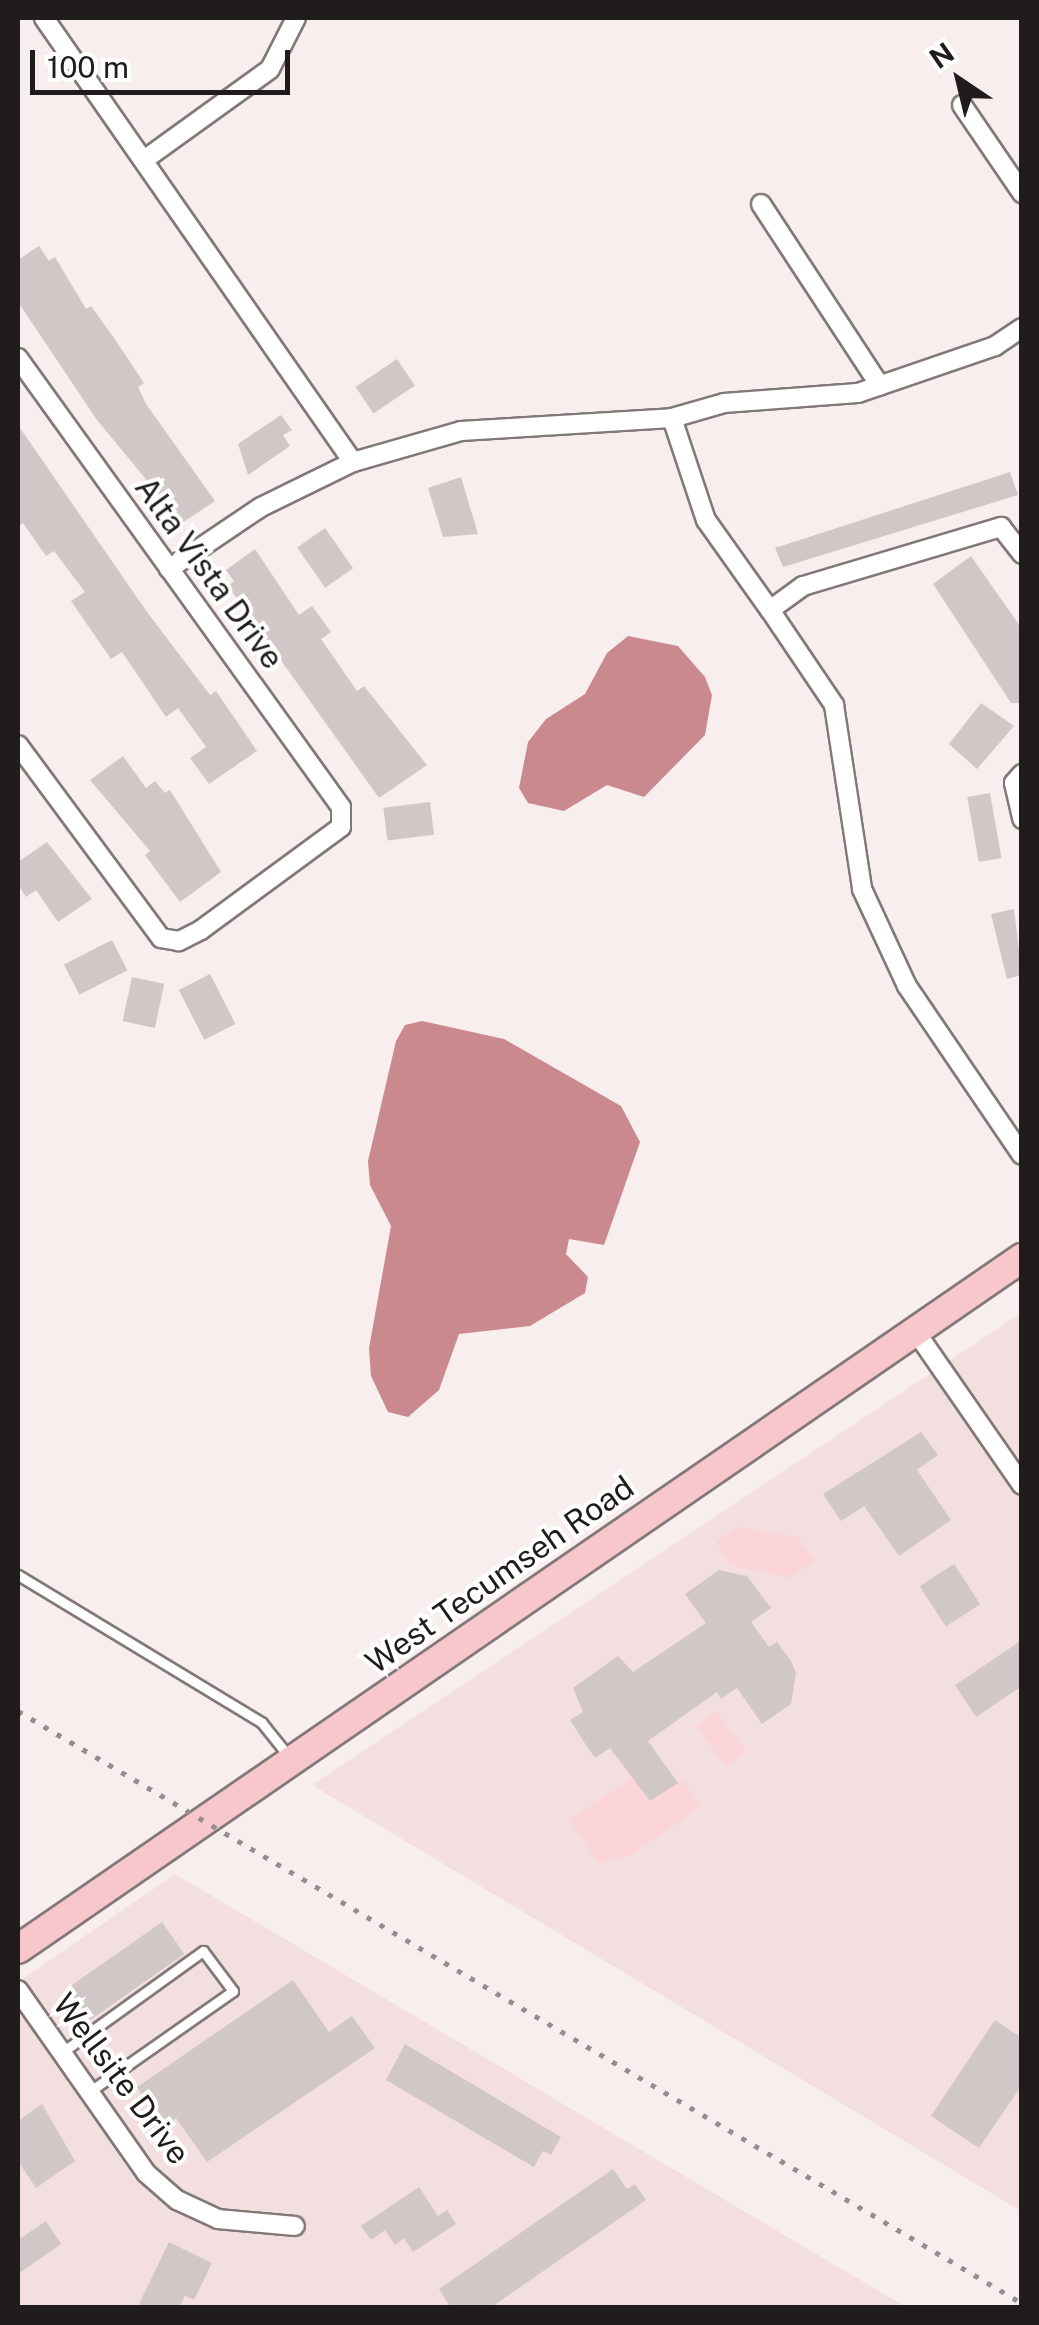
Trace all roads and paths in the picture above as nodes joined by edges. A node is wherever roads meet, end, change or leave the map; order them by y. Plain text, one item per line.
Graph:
1 (44, 18) edge
2 (296, 18) edge
3 (962, 106) dead end
4 (144, 160) junction
5 (1022, 193) edge
6 (762, 204) dead end
7 (1022, 328) edge
8 (18, 358) edge
9 (880, 386) junction
10 (672, 418) junction
11 (353, 462) junction
12 (1022, 554) edge
13 (169, 569) junction
14 (770, 610) junction
15 (18, 745) edge
16 (1022, 774) edge
17 (1022, 819) edge
18 (1022, 1155) edge
19 (1022, 1258) edge
20 (916, 1332) junction
21 (1022, 1485) edge
22 (18, 1575) edge
23 (292, 1760) junction
24 (18, 1949) edge
25 (18, 1990) edge
26 (62, 2053) junction
27 (89, 2092) junction
28 (294, 2226) dead end

1 - 4 street
2 - 4 street
3 - 5 street
4 - 11 street
6 - 9 street
7 - 9 street
8 - 13 street, Alta Vista Drive
9 - 10 street
10 - 11 street
10 - 14 street
11 - 13 street
12 - 14 street
13 - 15 street, Alta Vista Drive
14 - 18 street
16 - 17 street
19 - 20 main road, West Tecumseh Road
20 - 21 street
20 - 23 main road, West Tecumseh Road
22 - 23 lane
23 - 24 main road, West Tecumseh Road
25 - 26 street, Wellsite Drive
26 - 27 street, Wellsite Drive
26 - 27 lane
27 - 28 street, Wellsite Drive

